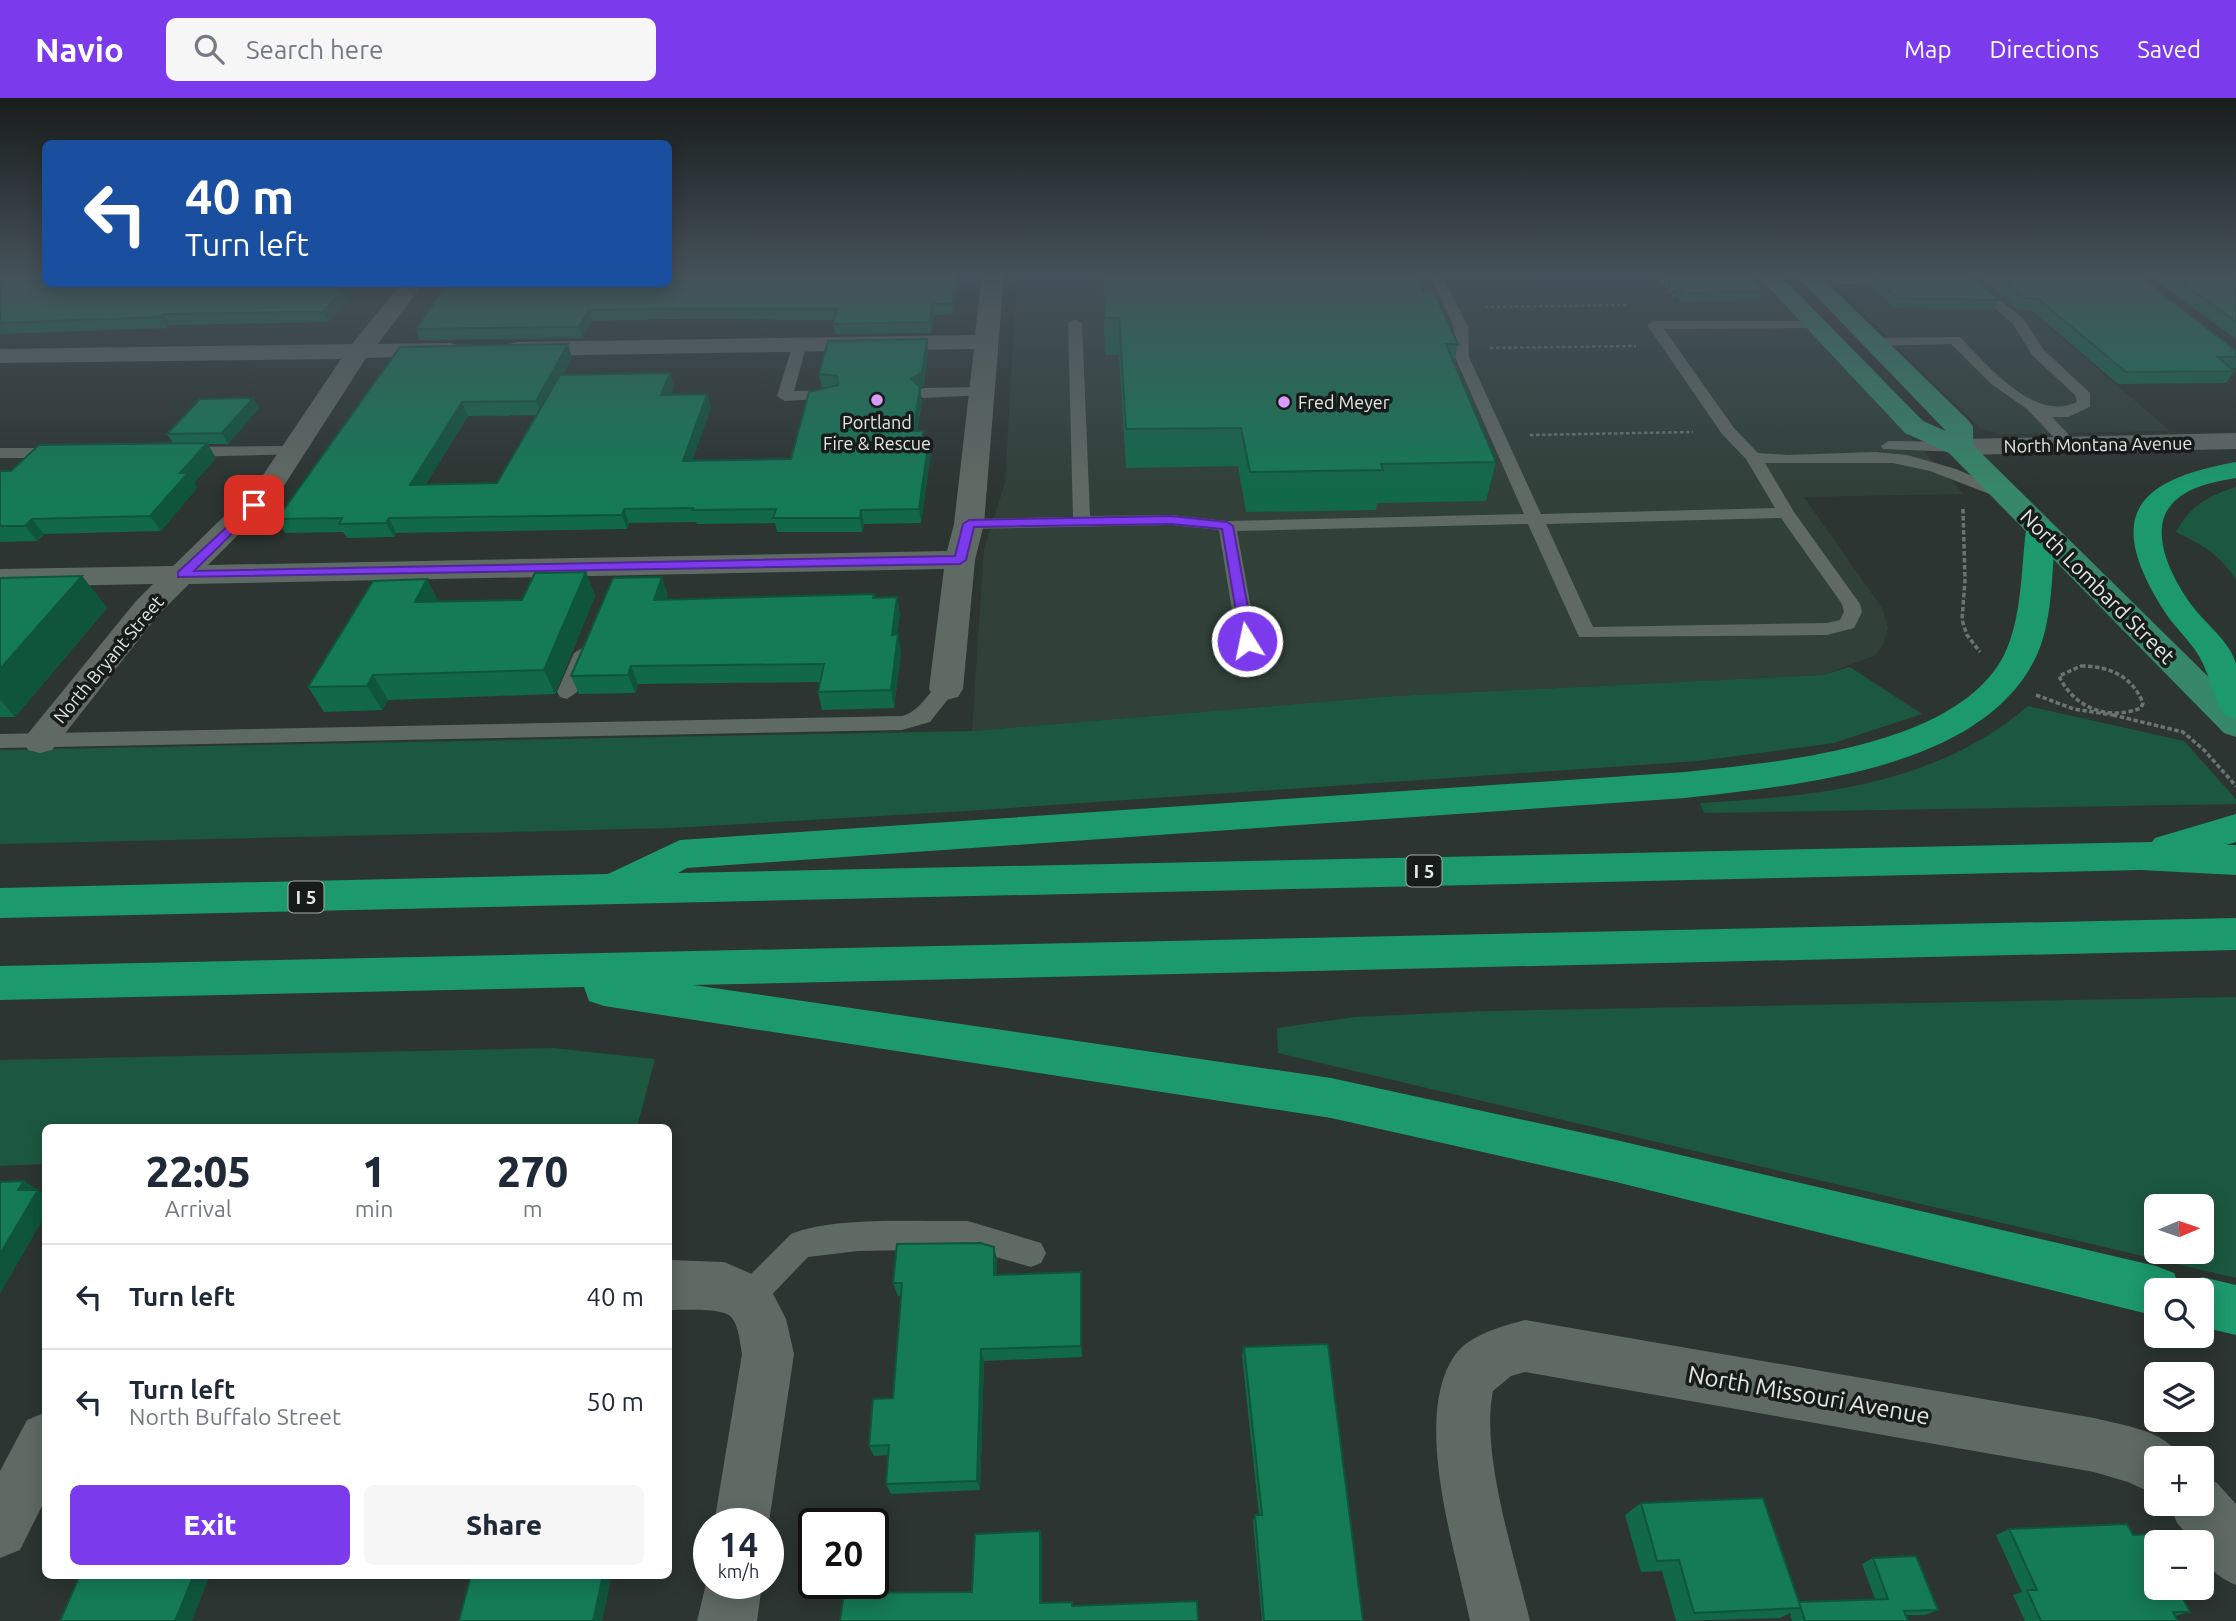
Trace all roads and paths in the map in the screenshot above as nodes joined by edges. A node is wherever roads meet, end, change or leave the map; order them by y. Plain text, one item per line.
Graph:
1 (362, 346) edge
2 (674, 346) edge
3 (799, 346) edge
4 (986, 346) edge
5 (1076, 346) edge
6 (1634, 346) edge
7 (1669, 346) edge
8 (1836, 346) edge
9 (1878, 346) edge
10 (1961, 346) edge
11 (2033, 346) edge
12 (1462, 348) joint
13 (469, 349) edge
14 (496, 349) edge
15 (358, 351) junction
16 (0, 356) edge
17 (923, 393) edge
18 (981, 393) junction
19 (833, 395) edge
20 (2033, 406) junction
21 (2236, 441) edge
22 (2070, 445) junction
23 (1959, 447) junction
24 (295, 451) junction
25 (161, 452) edge
26 (0, 453) edge
27 (80, 453) edge
28 (1753, 457) junction
29 (2236, 470) edge
30 (2006, 494) junction
31 (1962, 506) dead end
32 (1786, 513) junction
33 (1535, 520) junction
34 (1082, 522) junction
35 (969, 524) junction
36 (1227, 526) junction
37 (2041, 530) junction
38 (960, 560) junction
39 (182, 575) junction
40 (0, 578) edge
41 (1965, 580) dead end
42 (594, 629) edge
43 (1247, 641) dead end
44 (2065, 689) dead end
45 (946, 690) joint
46 (567, 692) dead end
47 (2236, 707) edge
48 (2236, 726) edge
49 (0, 741) edge
50 (40, 741) junction
51 (2236, 786) edge
52 (2236, 828) edge
53 (2141, 856) junction
54 (2236, 860) edge
55 (612, 890) junction
56 (0, 903) edge
57 (2236, 934) edge
58 (491, 972) junction
59 (0, 983) edge
60 (1031, 1253) dead end
61 (672, 1285) edge
62 (2144, 1288) edge
63 (748, 1298) junction
64 (2214, 1305) edge
65 (2236, 1310) edge
66 (42, 1448) edge
67 (2144, 1460) edge
68 (744, 1508) edge
69 (2209, 1516) edge
70 (0, 1530) edge
71 (2236, 1556) edge
72 (731, 1599) edge
73 (727, 1621) edge
74 (1500, 1621) edge

1 - 15 street, North Bryant Street
2 - 14 street
3 - 19 lane
4 - 18 street
5 - 34 lane
6 - 12 path
7 - 28 lane
8 - 23 main road, North Lombard Street
9 - 23 main road, North Lombard Street
10 - 20 lane
11 - 20 lane
12 - 33 lane
13 - 15 street
15 - 16 street
15 - 24 street, North Bryant Street
17 - 18 lane
18 - 35 street
20 - 22 lane
21 - 22 street, North Montana Avenue
22 - 23 street, North Montana Avenue
23 - 28 lane
23 - 30 main road, North Lombard Street
24 - 25 lane
24 - 39 street, North Bryant Street
26 - 27 lane
28 - 30 lane
28 - 32 lane
29 - 47 highway
30 - 37 main road, North Lombard Street
31 - 41 path
32 - 33 lane
32 - 33 lane
33 - 36 lane
34 - 35 lane
34 - 36 lane
35 - 38 street
36 - 43 lane
37 - 48 main road, North Lombard Street
37 - 55 highway
38 - 39 street
38 - 45 street
39 - 40 street
39 - 50 street, North Bryant Street
42 - 46 lane
44 - 51 path
45 - 50 lane
49 - 50 lane
52 - 53 highway
53 - 54 highway, I 5
53 - 55 highway, I 5
55 - 56 highway, I 5
57 - 58 highway
58 - 59 highway
58 - 62 highway
60 - 63 lane
61 - 63 street
63 - 68 street
64 - 65 highway
66 - 70 street
67 - 74 street, North Missouri Avenue
69 - 71 street
72 - 73 street

